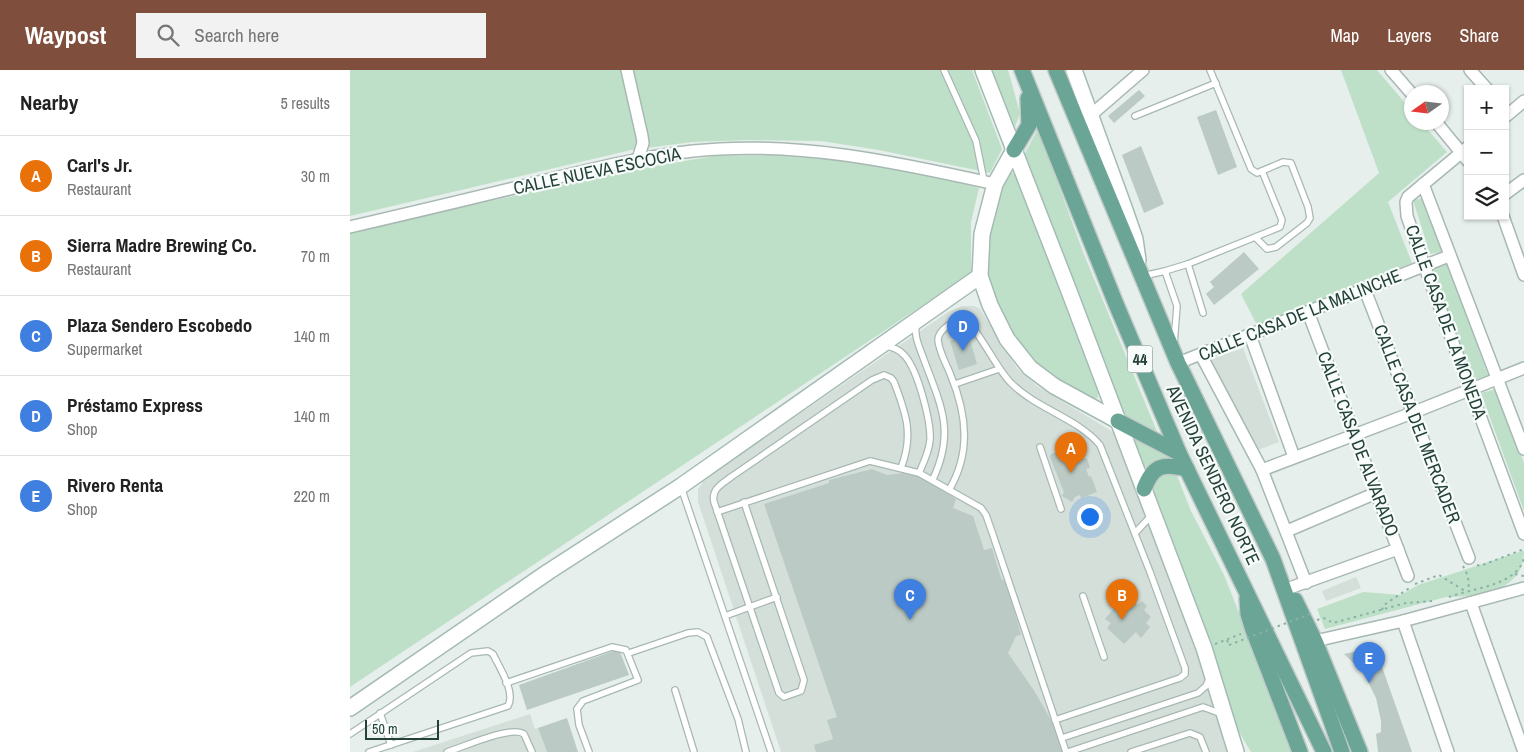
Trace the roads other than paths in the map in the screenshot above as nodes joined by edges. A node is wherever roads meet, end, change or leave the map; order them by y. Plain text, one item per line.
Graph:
1 (627, 70) edge
2 (944, 70) edge
3 (983, 70) edge
4 (1021, 70) edge
5 (1056, 70) edge
6 (1143, 70) edge
7 (1210, 70) edge
8 (1391, 70) edge
9 (1470, 70) edge
10 (1077, 71) edge
11 (1216, 83) junction
12 (1404, 85) edge
13 (1484, 85) edge
14 (1524, 101) edge
15 (1509, 112) edge
16 (1091, 115) junction
17 (1135, 116) dead end
18 (1444, 130) edge
19 (1014, 150) junction
20 (1464, 151) edge
21 (1464, 154) edge
22 (638, 159) junction
23 (1262, 171) junction
24 (1524, 180) edge
25 (989, 182) junction
26 (1423, 184) junction
27 (1509, 191) edge
28 (1504, 220) edge
29 (350, 226) edge
30 (1256, 238) junction
31 (1449, 256) junction
32 (1188, 264) junction
33 (1424, 265) junction
34 (1165, 271) junction
35 (1141, 274) junction
36 (1524, 275) edge
37 (980, 276) junction
38 (1366, 290) junction
39 (1308, 312) junction
40 (1204, 313) dead end
41 (919, 320) junction
42 (1250, 335) junction
43 (883, 346) junction
44 (1201, 355) junction
45 (1176, 356) junction
46 (1524, 368) edge
47 (999, 369) junction
48 (1498, 378) junction
49 (954, 384) junction
50 (1470, 389) junction
51 (1412, 413) junction
52 (1118, 420) junction
53 (1354, 435) junction
54 (1040, 447) dead end
55 (1524, 449) edge
56 (1179, 453) junction
57 (1294, 456) junction
58 (901, 468) junction
59 (1187, 469) junction
60 (1262, 470) junction
61 (919, 473) junction
62 (933, 479) junction
63 (681, 486) junction
64 (1144, 489) junction
65 (949, 490) junction
66 (1376, 493) junction
67 (744, 502) junction
68 (1061, 509) dead end
69 (717, 512) junction
70 (1153, 513) junction
71 (1287, 531) junction
72 (1135, 533) junction
73 (1524, 534) edge
74 (1398, 549) junction
75 (1469, 558) road end
76 (1408, 576) dead end
77 (1306, 583) junction
78 (1524, 588) edge
79 (1285, 591) junction
80 (1248, 592) junction
81 (1083, 596) dead end
82 (777, 597) junction
83 (1471, 603) junction
84 (751, 607) junction
85 (725, 616) junction
86 (1402, 622) junction
87 (1316, 641) junction
88 (629, 653) junction
89 (1104, 657) dead end
90 (1211, 675) junction
91 (506, 683) junction
92 (676, 690) dead end
93 (350, 708) edge
94 (380, 713) junction
95 (1226, 716) junction
96 (1055, 720) junction
97 (350, 734) edge
98 (1062, 738) junction
99 (390, 744) junction
100 (369, 752) edge
101 (446, 752) edge
102 (532, 752) edge
103 (589, 752) edge
104 (694, 752) edge
105 (746, 752) edge
106 (771, 752) edge
107 (1067, 752) edge
108 (1131, 752) edge
109 (1206, 752) edge
110 (1236, 752) edge
111 (1300, 752) edge
112 (1324, 752) edge
113 (1342, 752) edge
114 (1360, 752) edge
115 (1448, 752) edge
116 (1524, 752) edge

1 - 22 street
2 - 25 lane
3 - 19 street
4 - 19 main road
4 - 56 main road, AVENIDA SENDERO NORTE / 44
5 - 35 main road, AVENIDA SENDERO NORTE / 44
6 - 16 street
7 - 11 lane
8 - 12 street
9 - 13 street
10 - 16 street
11 - 17 lane
11 - 23 lane
14 - 15 street
16 - 35 street
18 - 20 street
19 - 25 street
19 - 52 street
21 - 26 street
22 - 25 street, CALLE NUEVA ESCOCIA
22 - 29 street, CALLE NUEVA ESCOCIA
23 - 30 lane
23 - 30 lane
24 - 27 street
25 - 37 street
26 - 31 street, CALLE CASA DE LA MONEDA
26 - 33 street, CALLE CASA DE LA MONEDA
28 - 36 street
30 - 32 lane
31 - 33 street, CALLE CASA DE LA MALINCHE
31 - 48 street, CALLE CASA DE LA MONEDA
32 - 34 lane
32 - 40 lane
33 - 38 street, CALLE CASA DE LA MALINCHE
33 - 50 street, CALLE CASA DE LA MONEDA
34 - 35 lane
34 - 45 lane
35 - 45 main road, AVENIDA SENDERO NORTE / 44
37 - 41 street
37 - 52 street
38 - 39 street, CALLE CASA DE LA MALINCHE
38 - 51 street, CALLE CASA DEL MERCADER
39 - 42 street, CALLE CASA DE LA MALINCHE
39 - 53 street, CALLE CASA DE ALVARADO
41 - 43 street
41 - 62 lane
42 - 44 street, CALLE CASA DE LA MALINCHE
42 - 57 street
43 - 61 lane
43 - 63 street
44 - 45 street, CALLE CASA DE LA MALINCHE
44 - 60 street
45 - 79 main road, AVENIDA SENDERO NORTE / 44
46 - 48 street
47 - 49 lane
47 - 49 lane
47 - 72 lane
48 - 50 street
48 - 55 street, CALLE CASA DE LA MONEDA
49 - 65 lane
50 - 51 street
50 - 73 street, CALLE CASA DE LA MONEDA
51 - 53 street
51 - 75 street, CALLE CASA DEL MERCADER
52 - 56 main road
52 - 64 street
53 - 57 street
53 - 66 street, CALLE CASA DE ALVARADO
54 - 68 lane
56 - 59 main road, AVENIDA SENDERO NORTE / 44
57 - 60 street
58 - 61 lane
58 - 67 lane
58 - 69 lane
59 - 64 main road
59 - 80 main road, AVENIDA SENDERO NORTE / 44
60 - 71 street
61 - 62 lane
62 - 65 lane
63 - 85 lane
63 - 93 street
64 - 70 street
65 - 96 lane
66 - 71 street
66 - 74 street, CALLE CASA DE ALVARADO
67 - 69 lane
67 - 82 lane
69 - 84 lane
70 - 72 lane
70 - 90 street
71 - 77 street
72 - 96 lane
74 - 76 street, CALLE CASA DE ALVARADO
74 - 77 street
77 - 79 street
78 - 83 street
79 - 87 main road
79 - 113 main road, AVENIDA SENDERO NORTE / 44
80 - 111 main road
80 - 112 main road, AVENIDA SENDERO NORTE / 44
81 - 89 lane
82 - 84 lane
82 - 84 lane
83 - 86 street
83 - 116 street
84 - 85 lane
85 - 106 lane
86 - 87 street
86 - 115 street
87 - 114 main road
88 - 91 lane
88 - 103 lane
88 - 105 lane
90 - 95 street
90 - 98 lane
91 - 94 lane
91 - 99 lane
92 - 104 lane
94 - 97 lane
94 - 99 lane
95 - 107 lane
95 - 110 street
96 - 98 lane
98 - 107 lane
99 - 100 lane
101 - 102 lane
108 - 109 lane

